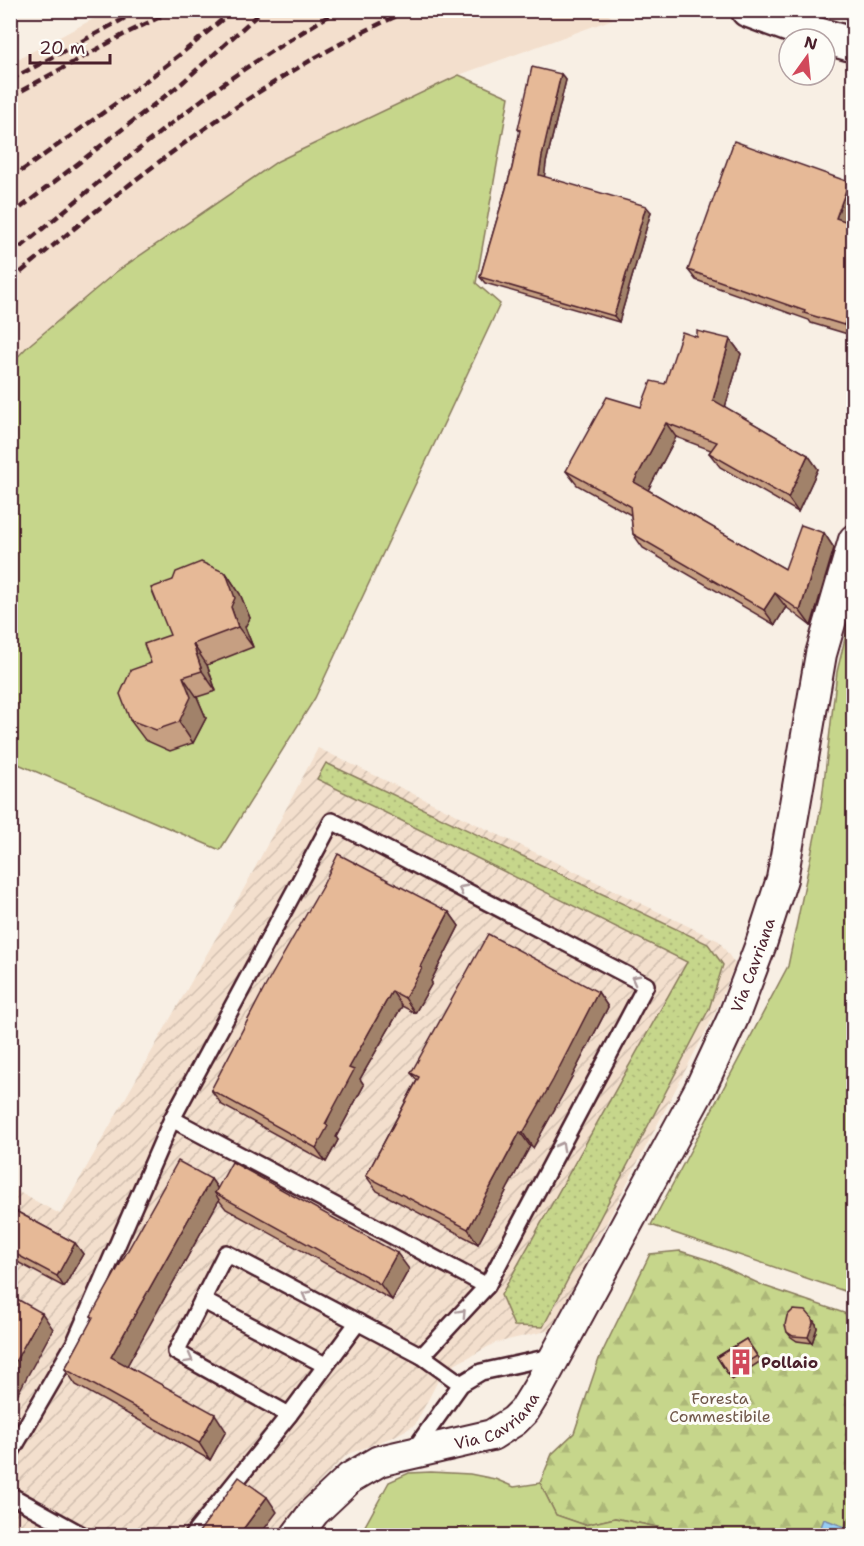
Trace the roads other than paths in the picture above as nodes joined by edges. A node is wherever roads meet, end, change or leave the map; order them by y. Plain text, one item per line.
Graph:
1 (748, 10) edge
2 (854, 45) edge
3 (854, 540) edge
4 (172, 1119) junction
5 (487, 1286) junction
6 (202, 1300) junction
7 (357, 1322) junction
8 (422, 1356) junction
9 (555, 1356) junction
10 (325, 1365) junction
11 (461, 1384) junction
12 (289, 1414) junction
13 (413, 1452) junction
14 (10, 1454) edge
15 (10, 1495) edge
16 (75, 1534) edge
17 (192, 1536) edge
18 (296, 1536) edge

1 - 2 street
3 - 9 street, Via Cavriana
4 - 5 lane
5 -> 4 lane
4 - 14 lane
8 -> 5 lane
7 -> 6 lane
6 - 10 lane
6 -> 12 lane
7 - 8 lane
7 - 10 lane
8 - 11 lane
9 - 11 lane, Via Cavriana
9 - 13 street, Via Cavriana
10 - 12 lane
11 - 13 lane, Via Cavriana
12 - 17 lane
13 - 18 street, Via Cavriana
15 - 16 lane

